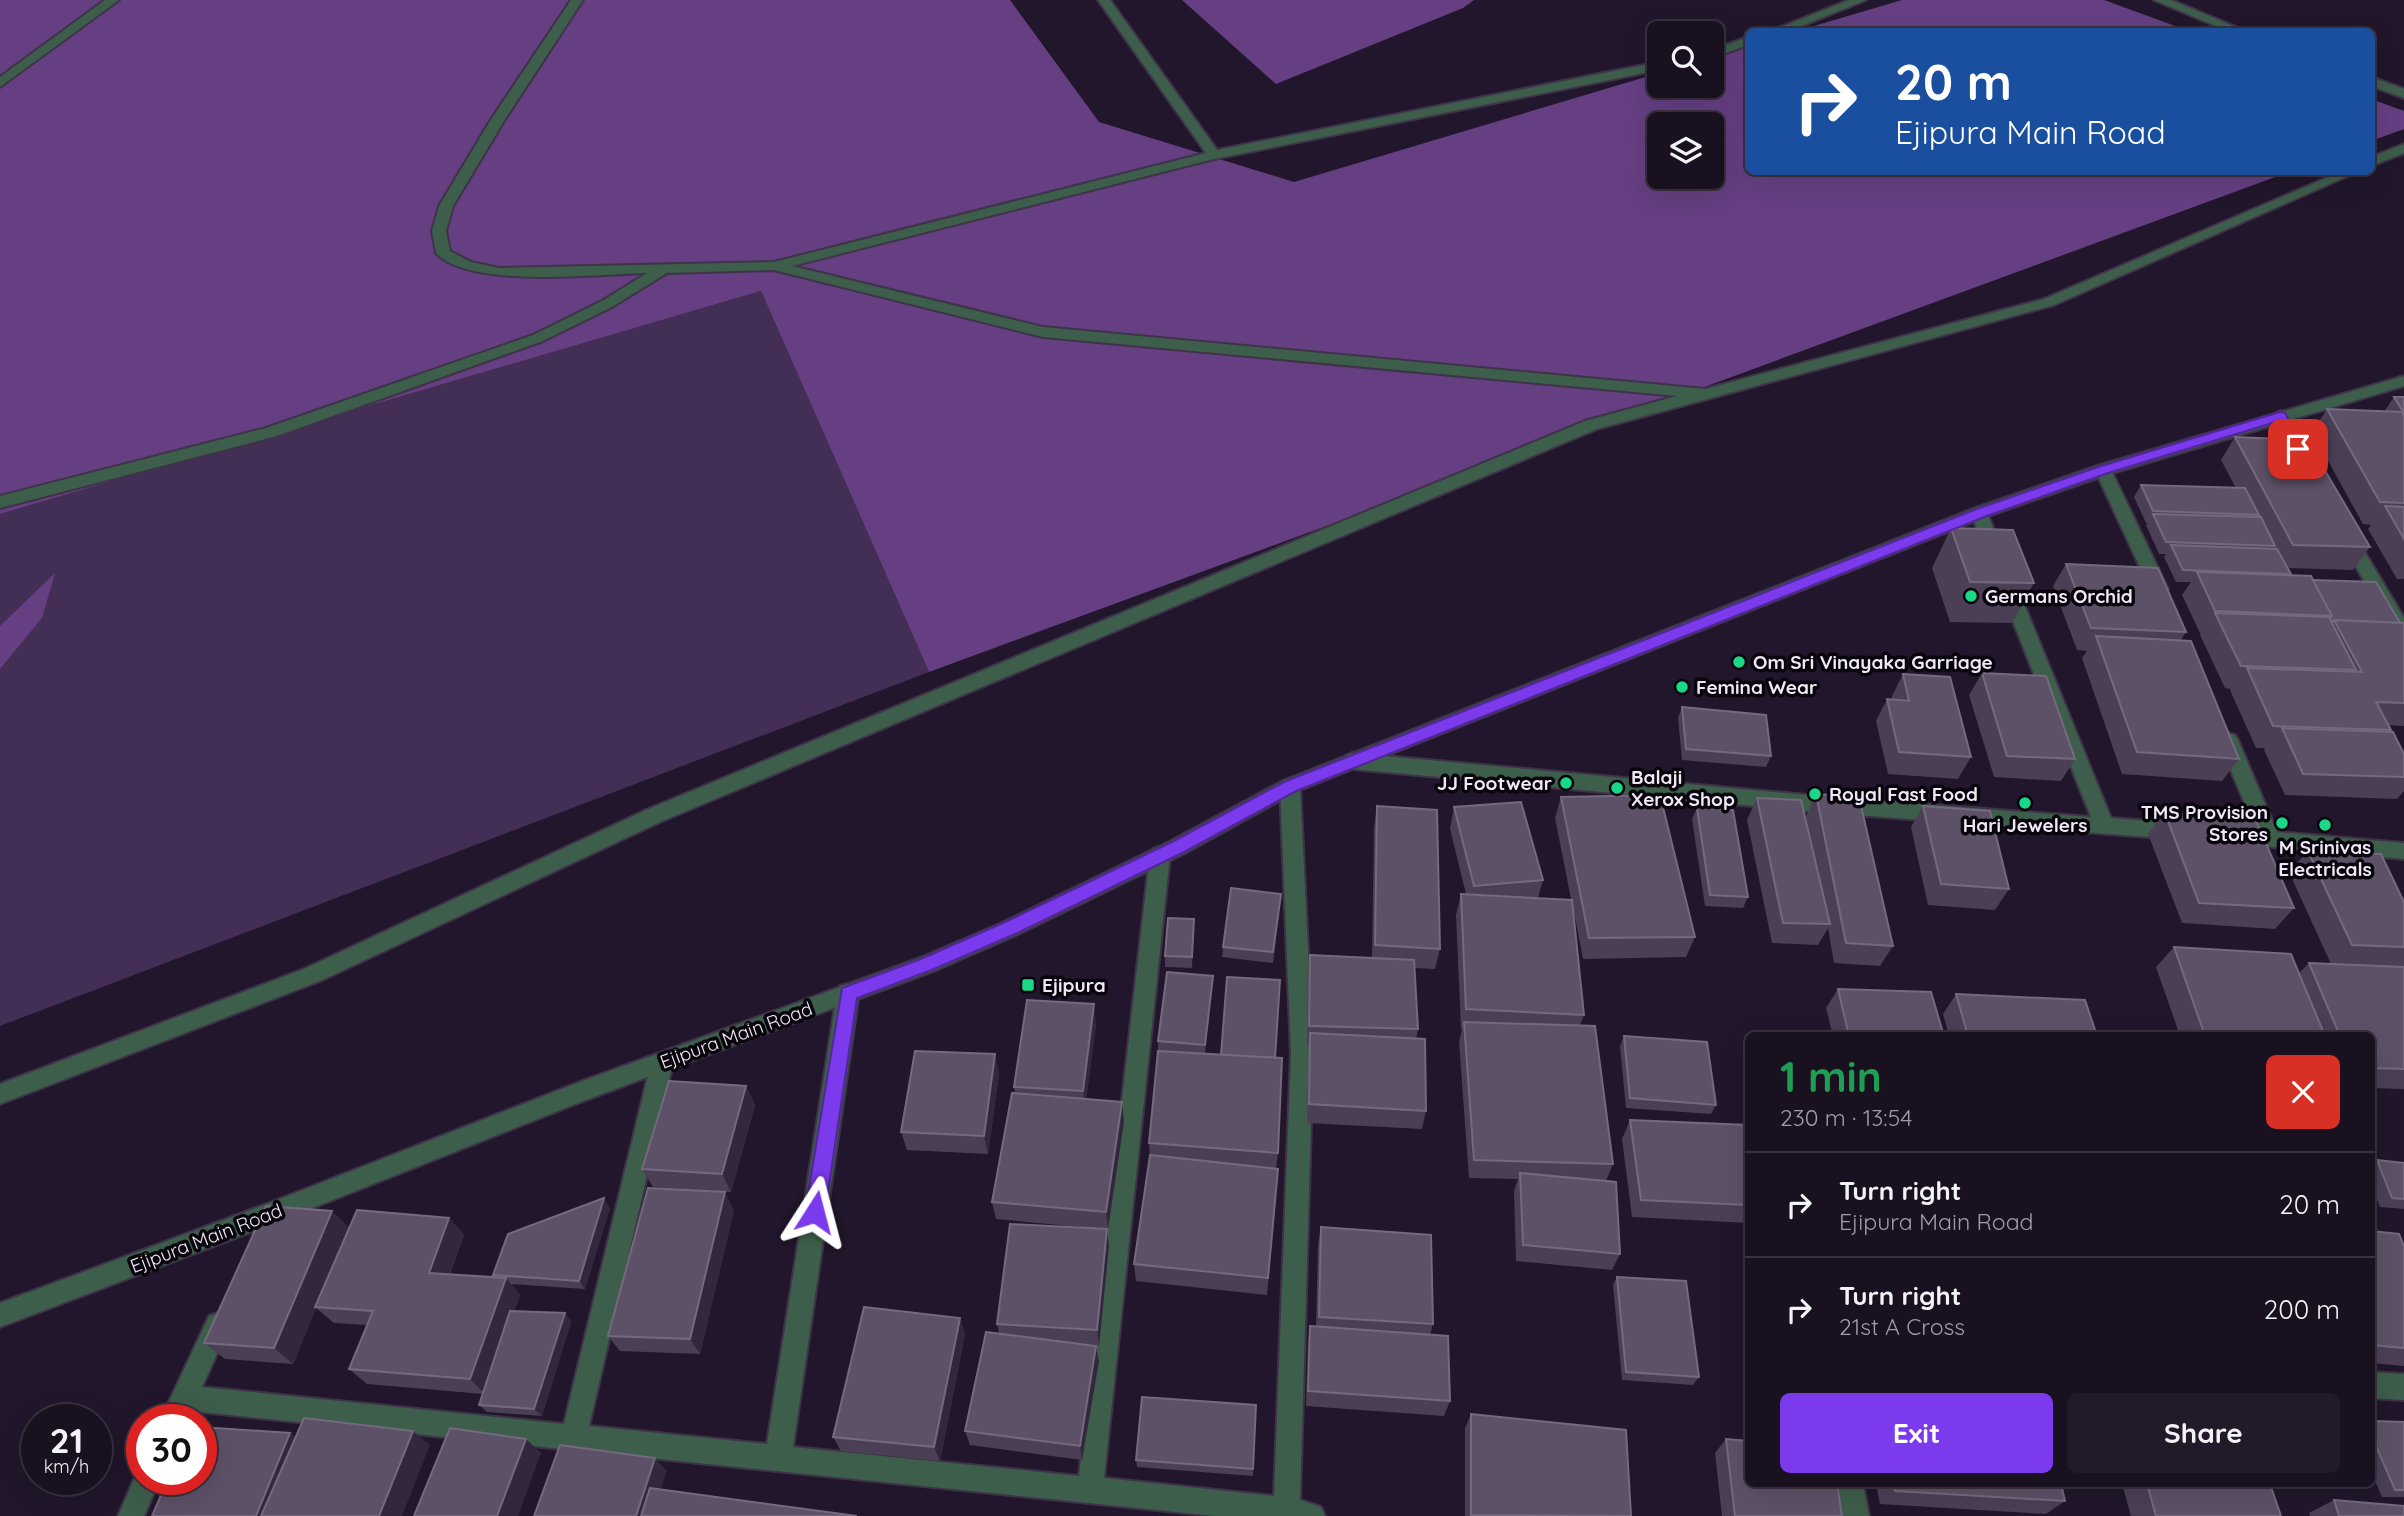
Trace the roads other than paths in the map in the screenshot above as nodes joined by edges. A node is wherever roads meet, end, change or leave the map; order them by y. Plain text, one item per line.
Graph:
1 (113, 0) edge
2 (577, 0) edge
3 (1104, 0) edge
4 (1860, 0) edge
5 (2160, 0) edge
6 (1785, 28) edge
7 (2232, 28) edge
8 (1745, 42) edge
9 (1724, 50) edge
10 (1647, 68) edge
11 (0, 83) edge
12 (2375, 83) edge
13 (2404, 94) edge
14 (2404, 148) edge
15 (1214, 155) junction
16 (2375, 160) edge
17 (2343, 175) edge
18 (774, 266) junction
19 (662, 270) junction
20 (2404, 381) edge
21 (1705, 394) junction
22 (2280, 416) junction
23 (2103, 470) junction
24 (2310, 471) edge
25 (0, 502) edge
26 (1979, 513) junction
27 (2341, 527) edge
28 (2170, 611) edge
29 (2404, 634) edge
30 (2221, 724) edge
31 (1352, 761) junction
32 (1290, 786) junction
33 (2104, 825) junction
34 (2270, 839) junction
35 (2404, 851) edge
36 (1160, 855) junction
37 (848, 993) junction
38 (662, 1063) junction
39 (0, 1094) edge
40 (272, 1213) junction
41 (260, 1238) edge
42 (230, 1300) edge
43 (0, 1315) edge
44 (2375, 1385) edge
45 (2404, 1387) edge
46 (180, 1404) edge
47 (217, 1412) edge
48 (573, 1438) junction
49 (778, 1459) junction
50 (1851, 1487) edge
51 (1090, 1491) junction
52 (140, 1495) edge
53 (1295, 1514) edge
54 (131, 1516) edge
55 (1856, 1516) edge

1 - 11 street
2 - 19 street
3 - 15 street
4 - 6 street
5 - 7 street
8 - 9 street
10 - 15 street
12 - 13 street
14 - 16 street
15 - 18 street
17 - 21 street
18 - 19 street
18 - 21 street
19 - 25 street
20 - 22 street, Ejipura Main Road
21 - 39 street
22 - 23 street, Ejipura Main Road
22 - 24 street
23 - 26 street, Ejipura Main Road
23 - 28 street
26 - 31 street, Ejipura Main Road
26 - 33 street
27 - 29 street
30 - 34 street
31 - 32 street, Ejipura Main Road
31 - 33 street
32 - 36 street, Ejipura Main Road
32 - 53 street
33 - 34 street
34 - 35 street
36 - 37 street, Ejipura Main Road
36 - 51 street
37 - 38 street, Ejipura Main Road
37 - 49 street
38 - 40 street, Ejipura Main Road
38 - 48 street
40 - 41 street
40 - 43 street, Ejipura Main Road
42 - 46 street
44 - 45 street
47 - 48 street
48 - 49 street
49 - 51 street
50 - 55 street
51 - 53 street
52 - 54 street

